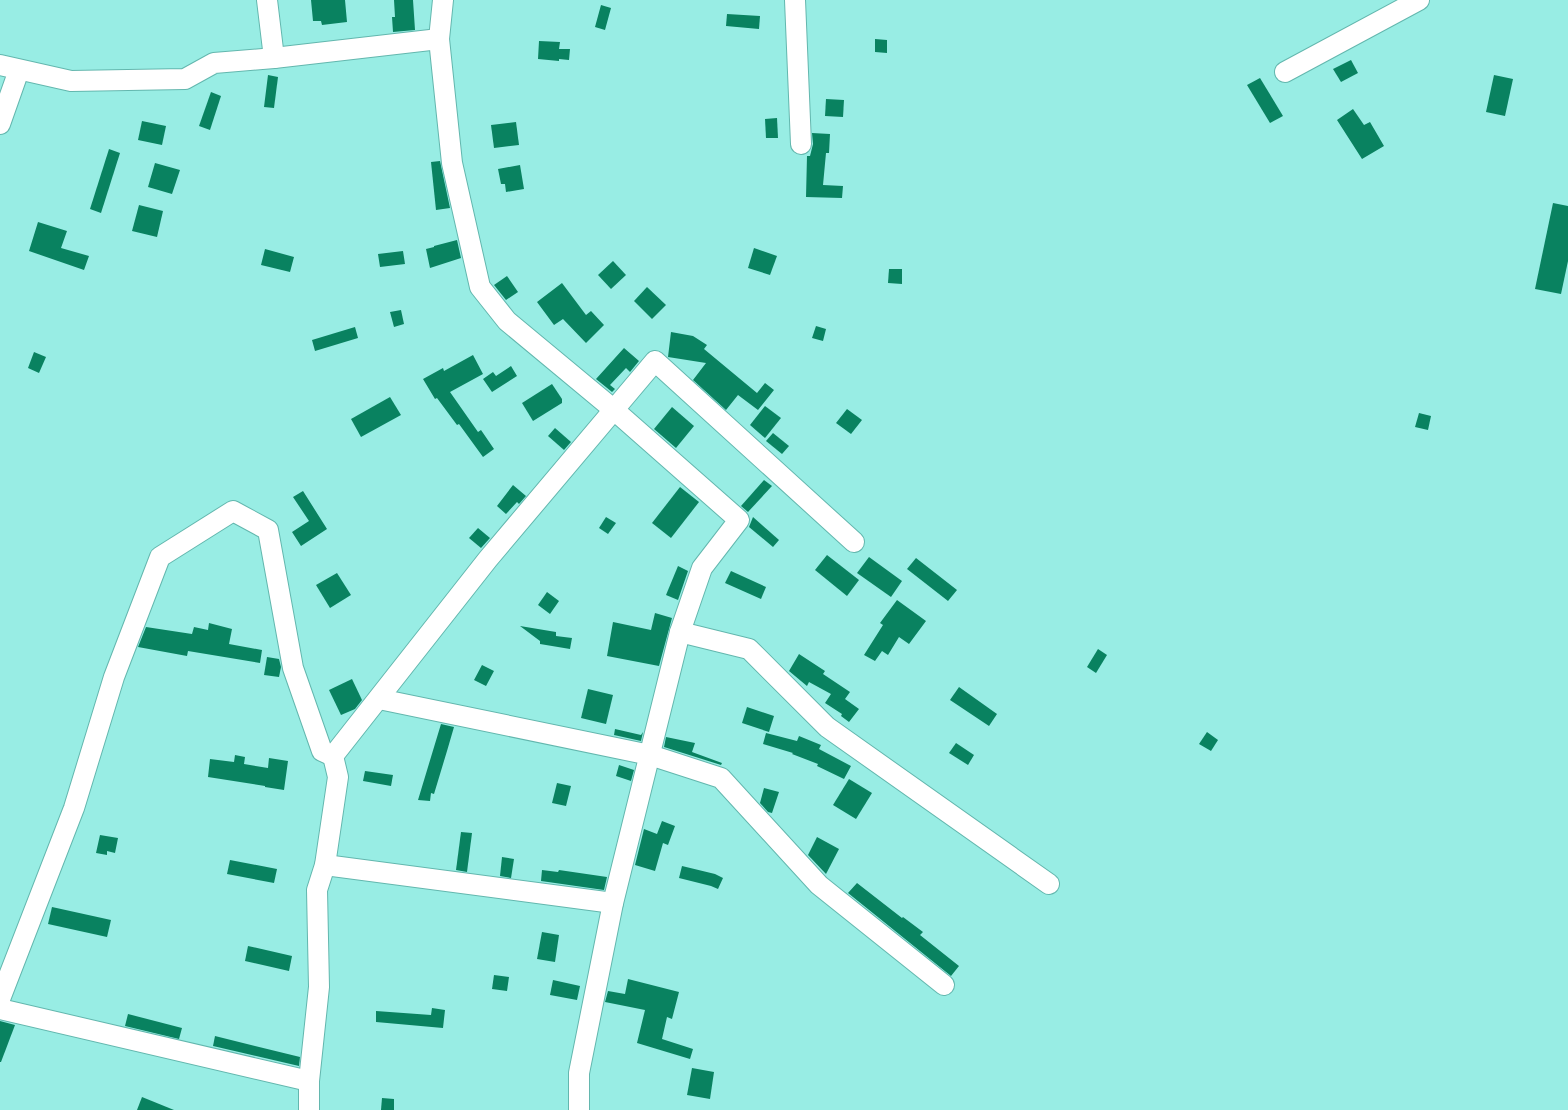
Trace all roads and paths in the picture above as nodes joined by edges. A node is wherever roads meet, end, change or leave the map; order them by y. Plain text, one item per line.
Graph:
1 (267, 0) edge
2 (443, 0) edge
3 (795, 0) edge
4 (1419, 0) edge
5 (439, 39) junction
6 (274, 58) junction
7 (10, 67) edge
8 (1285, 72) dead end
9 (0, 124) edge
10 (800, 144) dead end
11 (614, 409) junction
12 (854, 542) dead end
13 (680, 632) junction
14 (379, 699) junction
15 (650, 755) junction
16 (333, 756) junction
17 (324, 865) junction
18 (1049, 884) dead end
19 (613, 903) junction
20 (944, 985) dead end
21 (0, 999) edge
22 (0, 1009) edge
23 (310, 1081) junction
24 (309, 1110) edge
25 (579, 1110) edge

1 - 6 street
2 - 5 street
3 - 10 street
4 - 8 street
5 - 6 street
5 - 11 street
6 - 7 street
7 - 9 street
11 - 12 street
11 - 13 street
11 - 14 street
13 - 15 street
13 - 18 street
14 - 15 street
14 - 16 street
15 - 19 street
15 - 20 street
16 - 17 street
16 - 21 street
17 - 19 street
17 - 23 street
19 - 25 street
22 - 23 street
23 - 24 street

